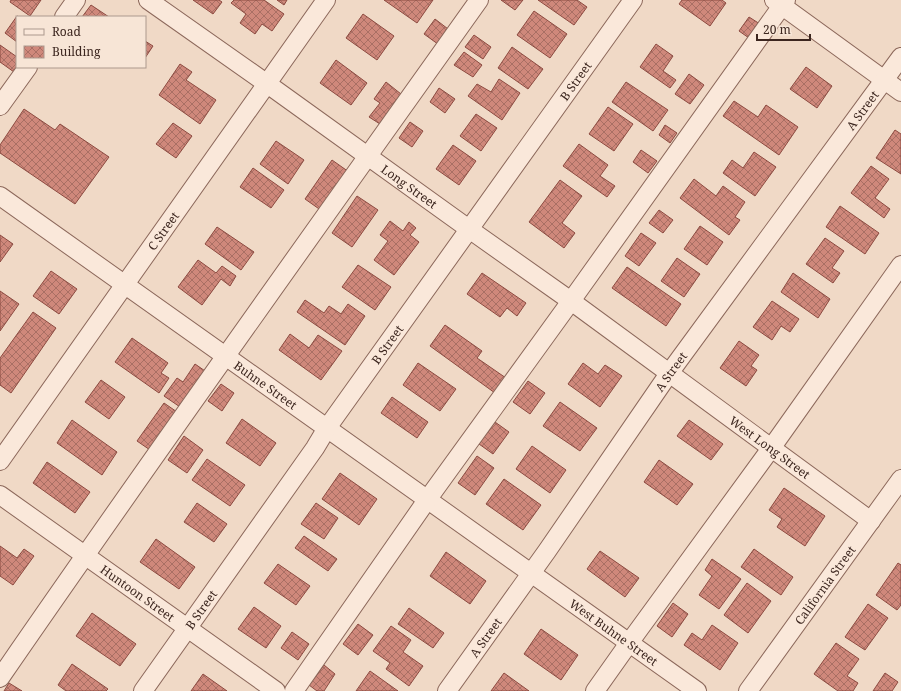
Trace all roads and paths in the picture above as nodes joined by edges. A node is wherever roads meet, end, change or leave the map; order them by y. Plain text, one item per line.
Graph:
1 (76, 0) edge
2 (148, 0) edge
3 (326, 0) edge
4 (479, 0) edge
5 (634, 0) edge
6 (781, 2) edge
7 (65, 16) edge
8 (901, 57) edge
9 (27, 68) edge
10 (885, 80) junction
11 (266, 83) junction
12 (901, 92) edge
13 (0, 106) edge
14 (368, 156) junction
15 (0, 196) edge
16 (469, 229) junction
17 (901, 265) edge
18 (125, 284) junction
19 (572, 301) junction
20 (225, 356) junction
21 (670, 372) junction
22 (328, 428) junction
23 (772, 448) junction
24 (0, 461) edge
25 (901, 479) edge
26 (0, 495) edge
27 (427, 500) junction
28 (871, 521) junction
29 (85, 555) junction
30 (531, 574) junction
31 (187, 627) junction
32 (629, 643) junction
33 (0, 678) edge
34 (143, 691) edge
35 (276, 691) edge
36 (294, 691) edge
37 (448, 691) edge
38 (595, 691) edge
39 (697, 691) edge
40 (748, 691) edge

1 - 7 street
2 - 11 street, Long Street
3 - 11 street, C Street
4 - 14 street
5 - 16 street, B Street
6 - 10 street
6 - 19 street
8 - 10 street, A Street
9 - 13 street
10 - 12 street
10 - 21 street, A Street
11 - 14 street, Long Street
11 - 18 street, C Street
14 - 16 street, Long Street
14 - 20 street
15 - 18 street, Buhne Street
16 - 19 street, Long Street
16 - 22 street, B Street
17 - 23 street
18 - 20 street, Buhne Street
18 - 24 street, C Street
19 - 21 street, Long Street
19 - 27 street
20 - 22 street, Buhne Street
20 - 29 street
21 - 23 street, West Long Street
21 - 30 street, A Street
22 - 27 street, Buhne Street
22 - 31 street, B Street
23 - 28 street, West Long Street
23 - 32 street
25 - 28 street, California Street
26 - 29 street, Huntoon Street
27 - 30 street, Buhne Street
27 - 36 street
28 - 40 street, California Street
29 - 31 street, Huntoon Street
29 - 33 street
30 - 32 street, West Buhne Street
30 - 37 street, A Street
31 - 34 street, B Street
31 - 35 street, Huntoon Street
32 - 38 street
32 - 39 street, West Buhne Street

